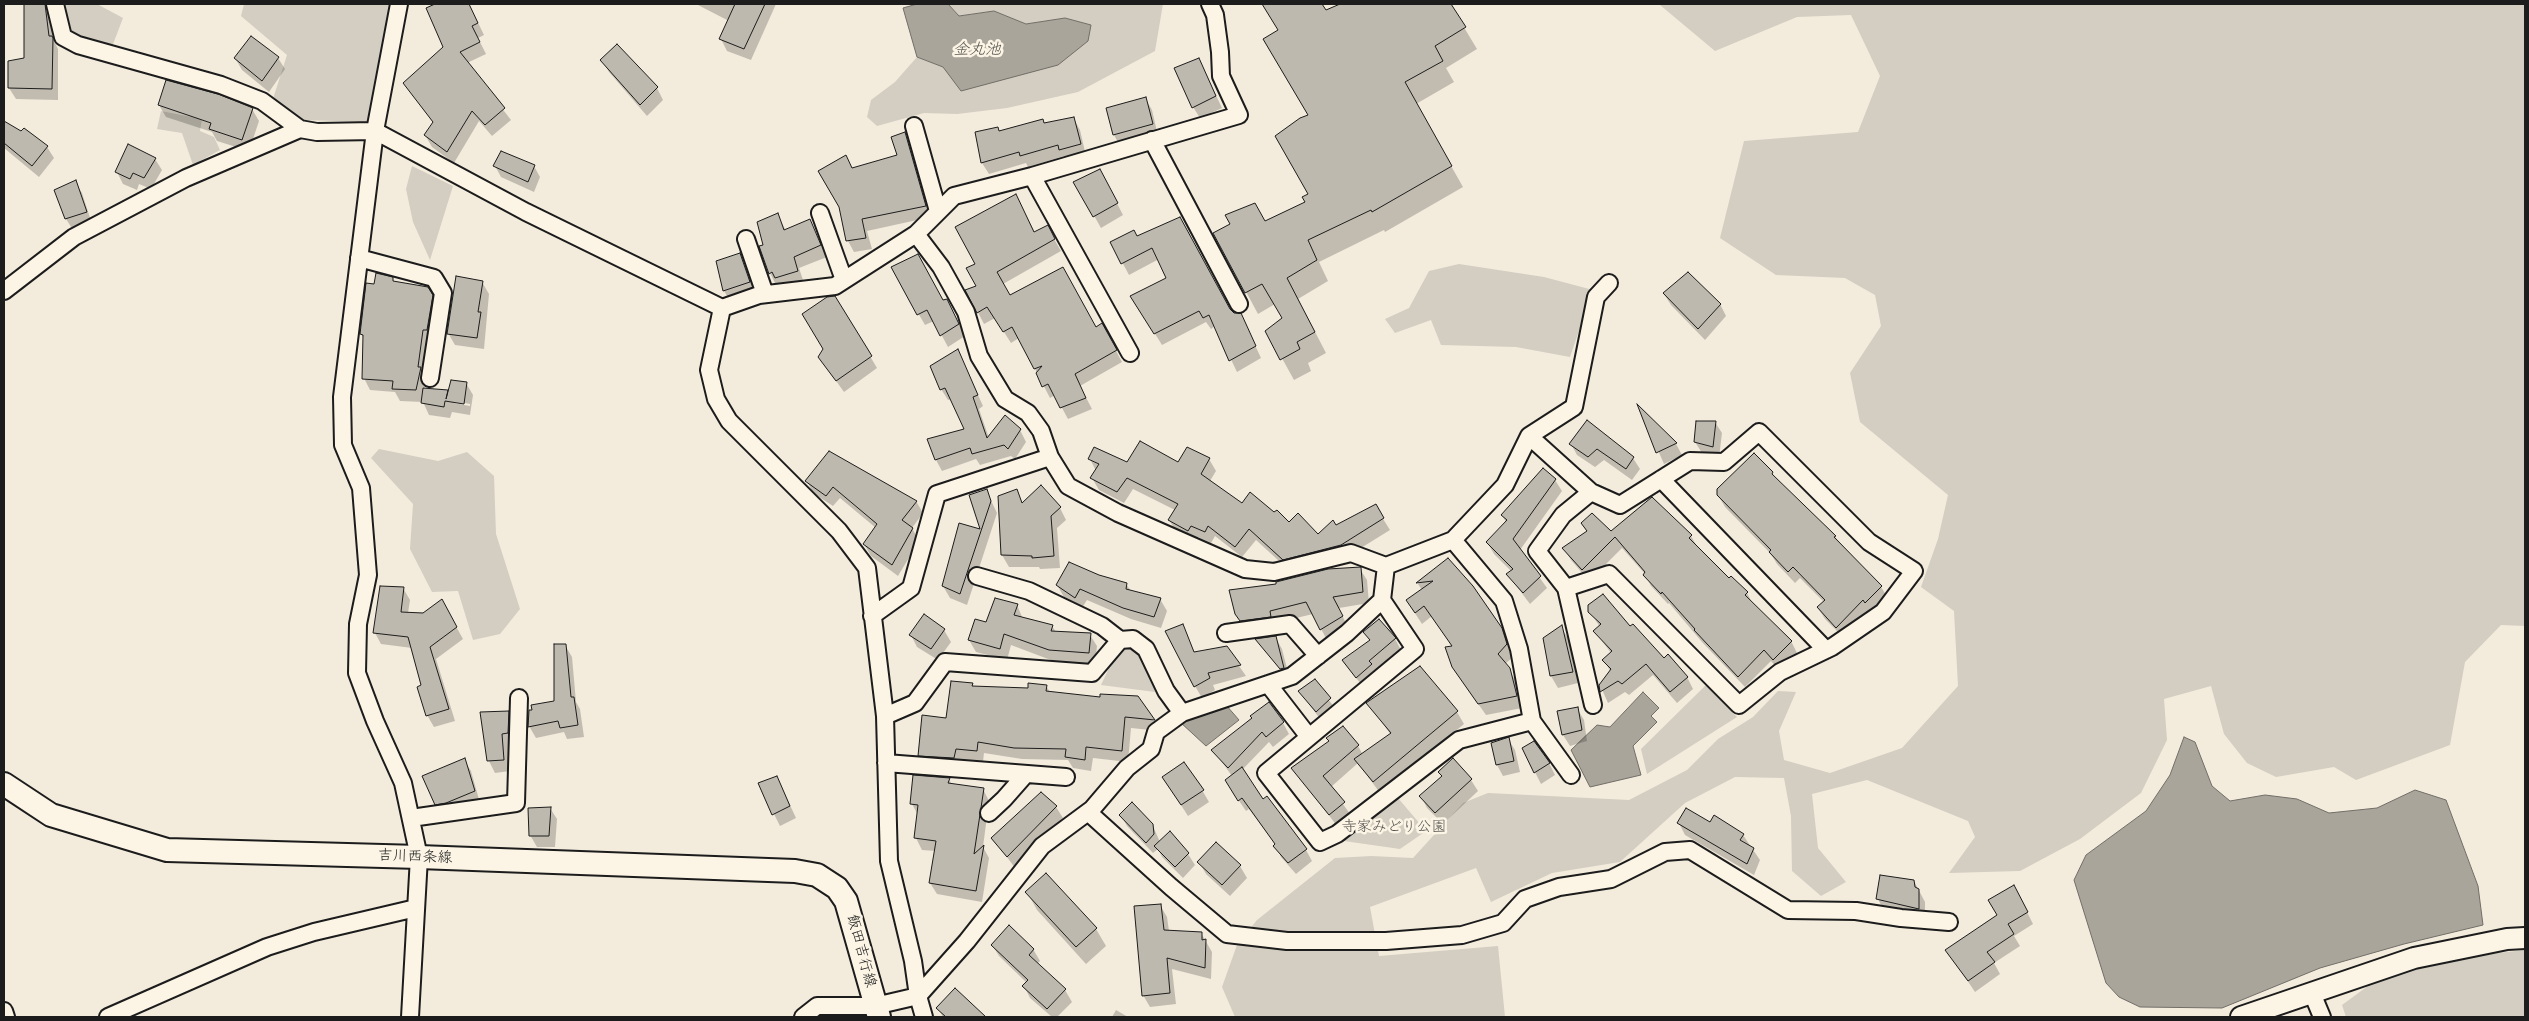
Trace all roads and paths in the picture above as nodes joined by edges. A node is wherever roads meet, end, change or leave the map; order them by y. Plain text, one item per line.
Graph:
1 (54, 4) edge
2 (399, 4) edge
3 (1210, 4) edge
4 (914, 126) dead end
5 (300, 129) junction
6 (375, 131) junction
7 (1152, 140) junction
8 (1032, 176) junction
9 (938, 212) junction
10 (820, 213) dead end
11 (916, 234) junction
12 (746, 239) dead end
13 (359, 258) junction
14 (844, 280) junction
15 (1609, 282) dead end
16 (4, 291) edge
17 (765, 294) junction
18 (1239, 304) dead end
19 (722, 308) junction
20 (1130, 353) dead end
21 (430, 378) dead end
22 (1529, 436) junction
23 (1050, 457) junction
24 (1661, 479) junction
25 (1591, 492) junction
26 (1453, 540) junction
27 (1386, 566) junction
28 (977, 576) dead end
29 (1566, 588) junction
30 (1382, 600) junction
31 (872, 616) junction
32 (1226, 633) dead end
33 (1120, 640) junction
34 (1826, 650) junction
35 (1318, 656) junction
36 (1268, 684) junction
37 (519, 698) dead end
38 (1593, 704) dead end
39 (1182, 713) junction
40 (885, 716) junction
41 (1532, 721) junction
42 (1309, 737) junction
43 (886, 763) junction
44 (1026, 774) junction
45 (1571, 775) dead end
46 (1066, 777) dead end
47 (4, 784) edge
48 (1088, 812) junction
49 (989, 813) dead end
50 (411, 818) junction
51 (420, 857) junction
52 (837, 888) joint
53 (416, 908) junction
54 (1948, 922) dead end
55 (2525, 938) edge
56 (2312, 993) junction
57 (918, 996) junction
58 (4, 1011) edge
59 (877, 1011) edge
60 (6, 1017) edge
61 (108, 1017) edge
62 (410, 1017) edge
63 (803, 1017) edge
64 (924, 1017) edge
65 (2241, 1017) edge
66 (2322, 1017) edge

1 - 5 street
2 - 6 street
3 - 7 street
4 - 9 street
5 - 6 street
5 - 16 street
6 - 13 street
6 - 19 street
7 - 8 street
7 - 18 street
8 - 9 street
8 - 20 street
9 - 11 street
10 - 14 street
11 - 14 street
11 - 23 street
12 - 17 street
13 - 21 street
13 - 50 street
14 - 17 street
15 - 22 street
17 - 19 street
19 - 31 street
22 - 25 street
22 - 26 street
23 - 27 street
23 - 31 street
24 - 25 street
24 - 34 street
24 - 34 street
25 - 29 street
26 - 27 street
26 - 41 street
27 - 30 street
28 - 33 street
29 - 34 street
29 - 38 street
30 - 35 street
30 - 42 street
31 - 40 street
32 - 35 street
33 - 39 street
33 - 40 street
35 - 36 street
36 - 39 street
36 - 42 street
37 - 50 street
39 - 48 street
40 - 43 street
41 - 42 street
41 - 45 street
43 - 44 street
43 - 57 street
44 - 46 street
44 - 49 street
47 - 51 main road, 吉川西条線
48 - 54 street
48 - 57 street
50 - 51 street
51 - 52 main road, 吉川西条線
51 - 53 street
52 - 59 main road, 飯田吉行線
53 - 61 street
53 - 62 street
55 - 56 street
56 - 65 street
56 - 66 street
57 - 59 street
57 - 64 street
58 - 60 street
59 - 63 street

